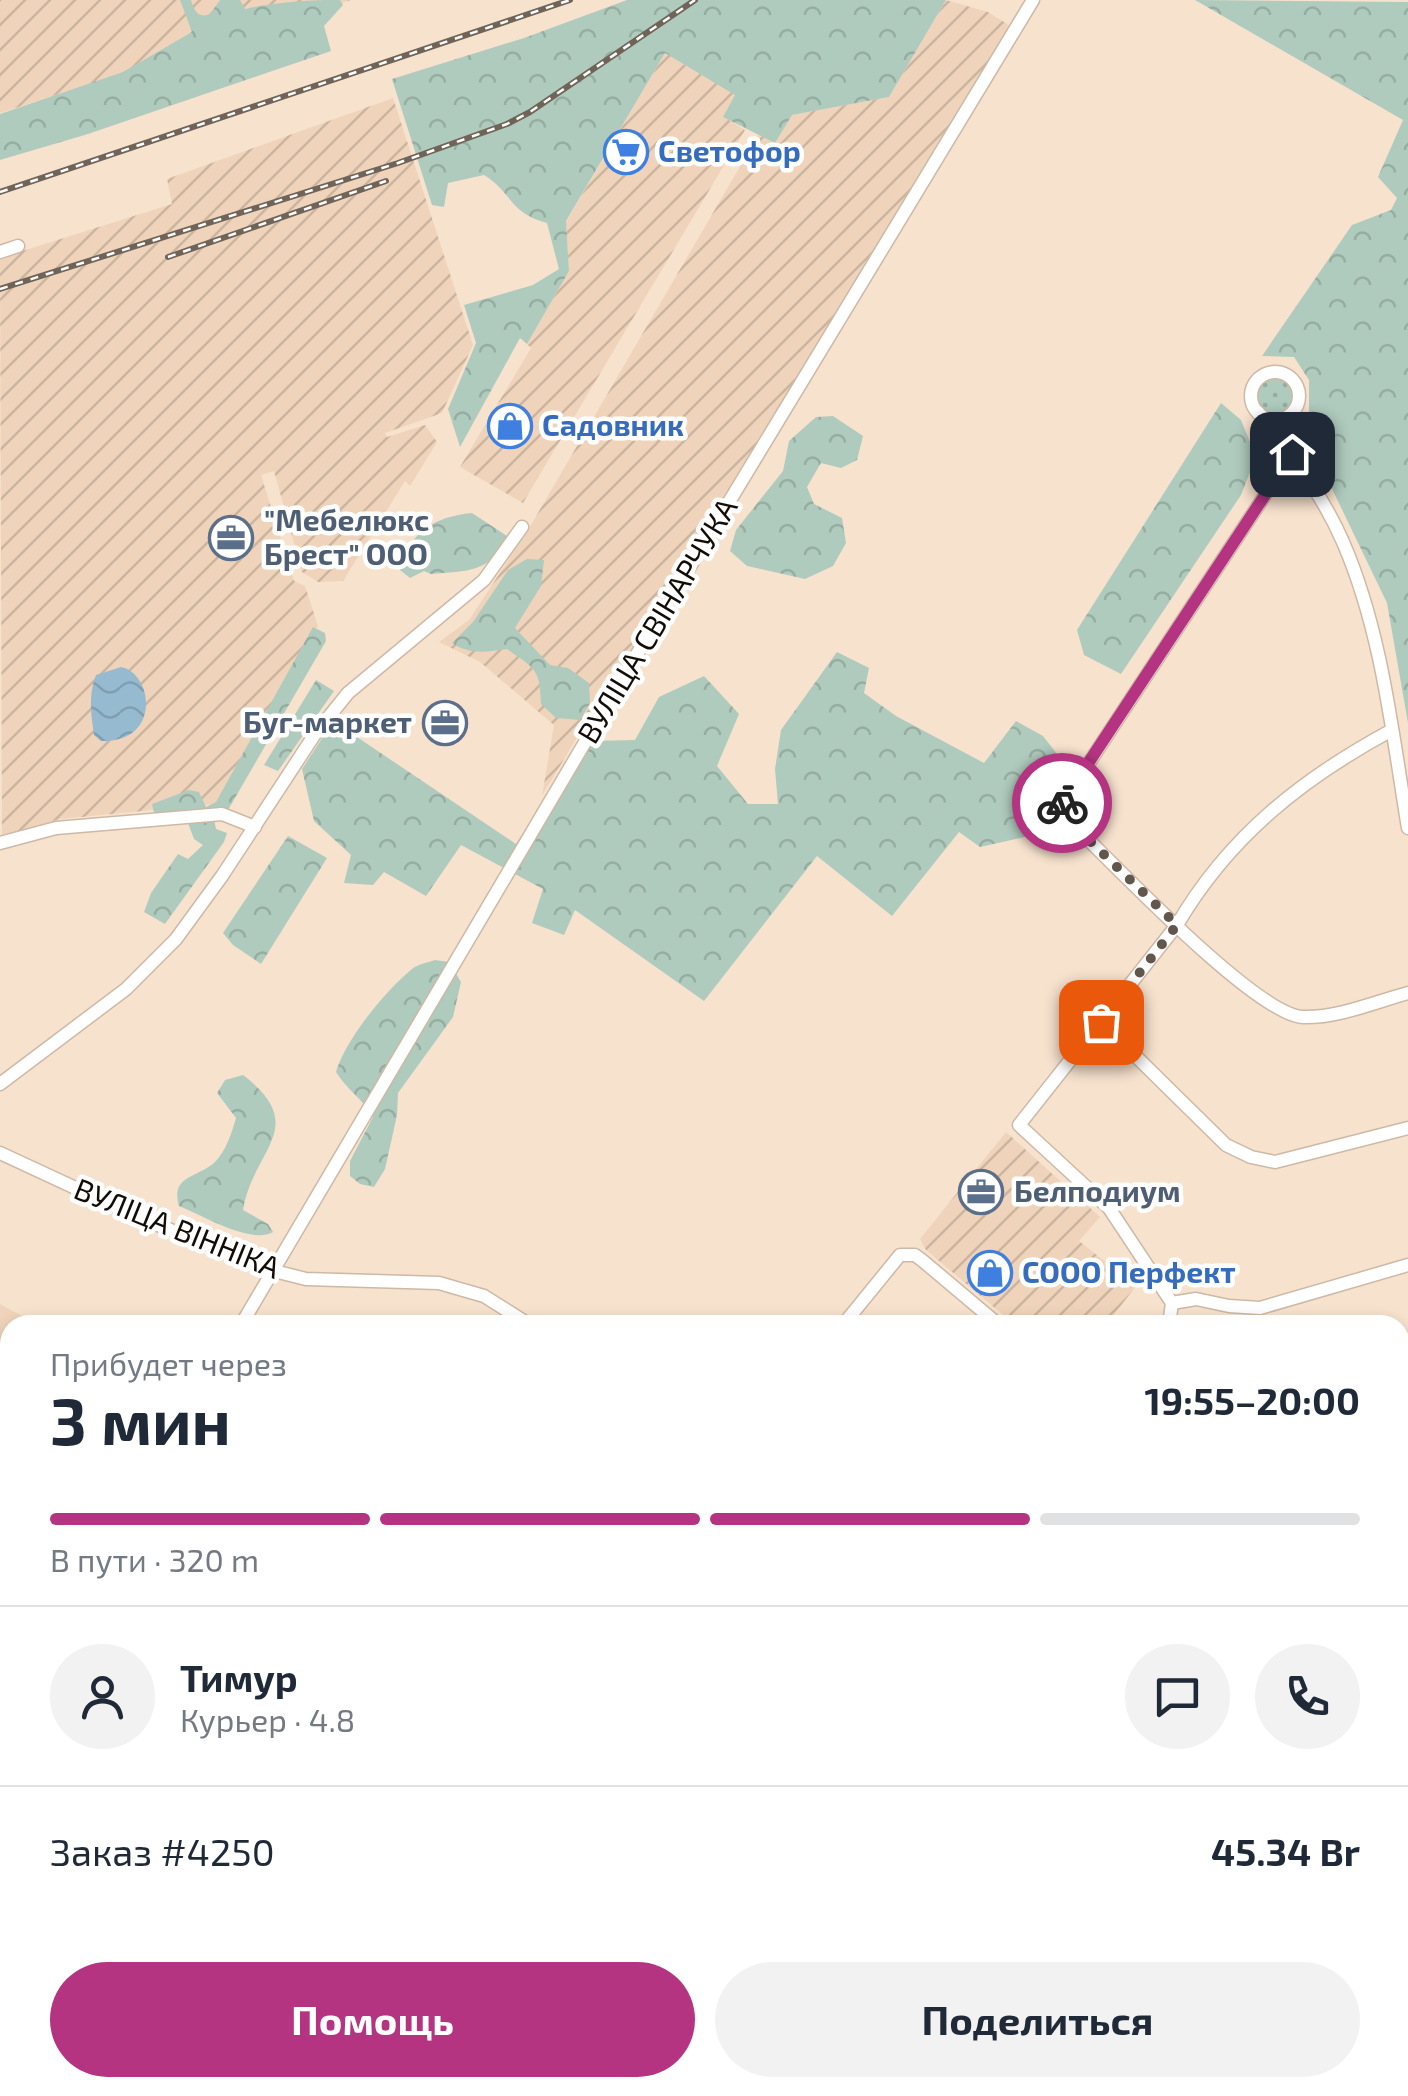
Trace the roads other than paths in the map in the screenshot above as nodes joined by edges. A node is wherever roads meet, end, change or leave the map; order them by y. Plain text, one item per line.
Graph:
1 (1033, 0) edge
2 (18, 246) dead end
3 (0, 252) edge
4 (1258, 412) junction
5 (1293, 412) junction
6 (1292, 454) junction
7 (522, 527) dead end
8 (1392, 730) junction
9 (254, 827) junction
10 (1408, 828) edge
11 (0, 843) edge
12 (1177, 925) junction
13 (1408, 993) edge
14 (1101, 1022) junction
15 (0, 1084) edge
16 (1408, 1128) edge
17 (0, 1152) edge
18 (1408, 1264) edge
19 (274, 1271) junction
20 (1172, 1303) junction
21 (247, 1315) edge
22 (514, 1315) edge
23 (851, 1315) edge
24 (987, 1315) edge
25 (1170, 1315) edge

1 - 19 street, ВУЛІЦА СВІНАРЧУКА
2 - 3 street
4 - 5 street
4 - 5 street
4 - 6 street
5 - 6 street
6 - 8 street
6 - 12 street
7 - 9 street
8 - 10 street
8 - 12 street
9 - 11 street
9 - 15 street
12 - 13 street
12 - 14 street
14 - 16 street
14 - 20 street
17 - 19 street, ВУЛІЦА ВІННІКА
18 - 20 street
19 - 21 street, ВУЛІЦА СВІНАРЧУКА
19 - 22 street, ВУЛІЦА ВІННІКА
20 - 25 street
23 - 24 street

